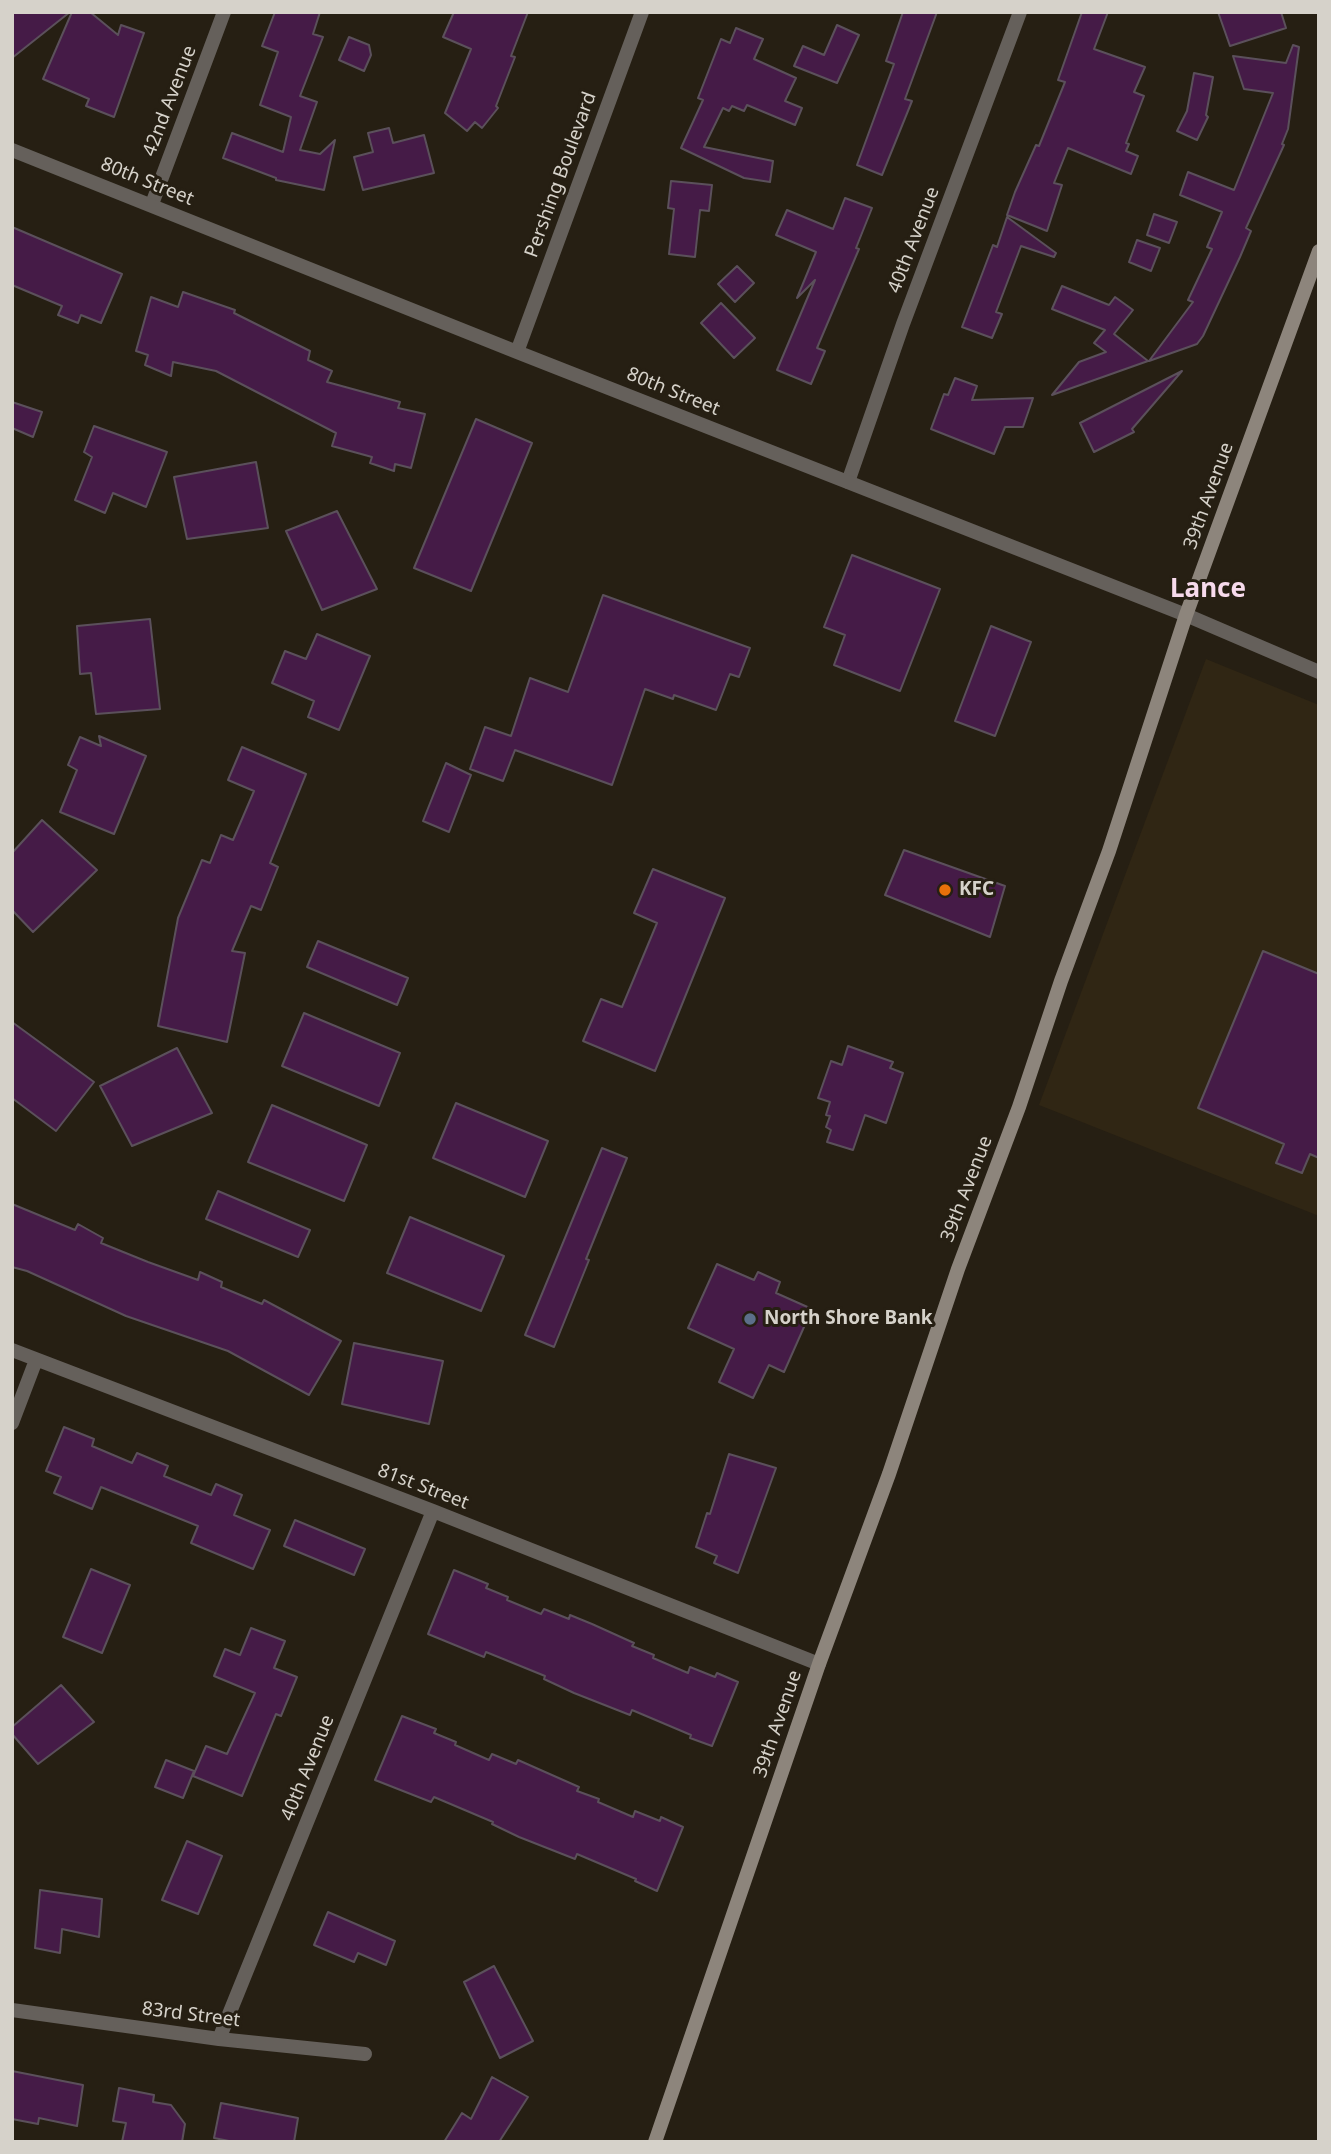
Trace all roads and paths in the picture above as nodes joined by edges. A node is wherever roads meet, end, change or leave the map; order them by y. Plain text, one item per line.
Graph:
1 (224, 12) edge
2 (642, 12) edge
3 (1020, 12) edge
4 (12, 149) edge
5 (152, 204) junction
6 (1319, 251) edge
7 (517, 352) junction
8 (848, 482) junction
9 (1186, 615) junction
10 (1319, 673) edge
11 (12, 1350) edge
12 (36, 1360) junction
13 (12, 1423) edge
14 (433, 1511) junction
15 (819, 1664) junction
16 (12, 2011) edge
17 (219, 2039) junction
18 (365, 2054) dead end
19 (655, 2142) edge

1 - 5 street, 42nd Avenue
2 - 7 street, Pershing Boulevard
3 - 8 street, 40th Avenue
4 - 5 street, 80th Street
5 - 7 street, 80th Street
6 - 9 main road, 39th Avenue
7 - 8 street, 80th Street
8 - 9 street, 80th Street
9 - 10 street, 80th Street
9 - 15 main road, 39th Avenue
11 - 12 street, 81st Street
12 - 13 street
12 - 14 street, 81st Street
14 - 15 street, 81st Street
14 - 17 street, 40th Avenue
15 - 19 main road, 39th Avenue
16 - 17 street, 83rd Street
17 - 18 street, 83rd Street

